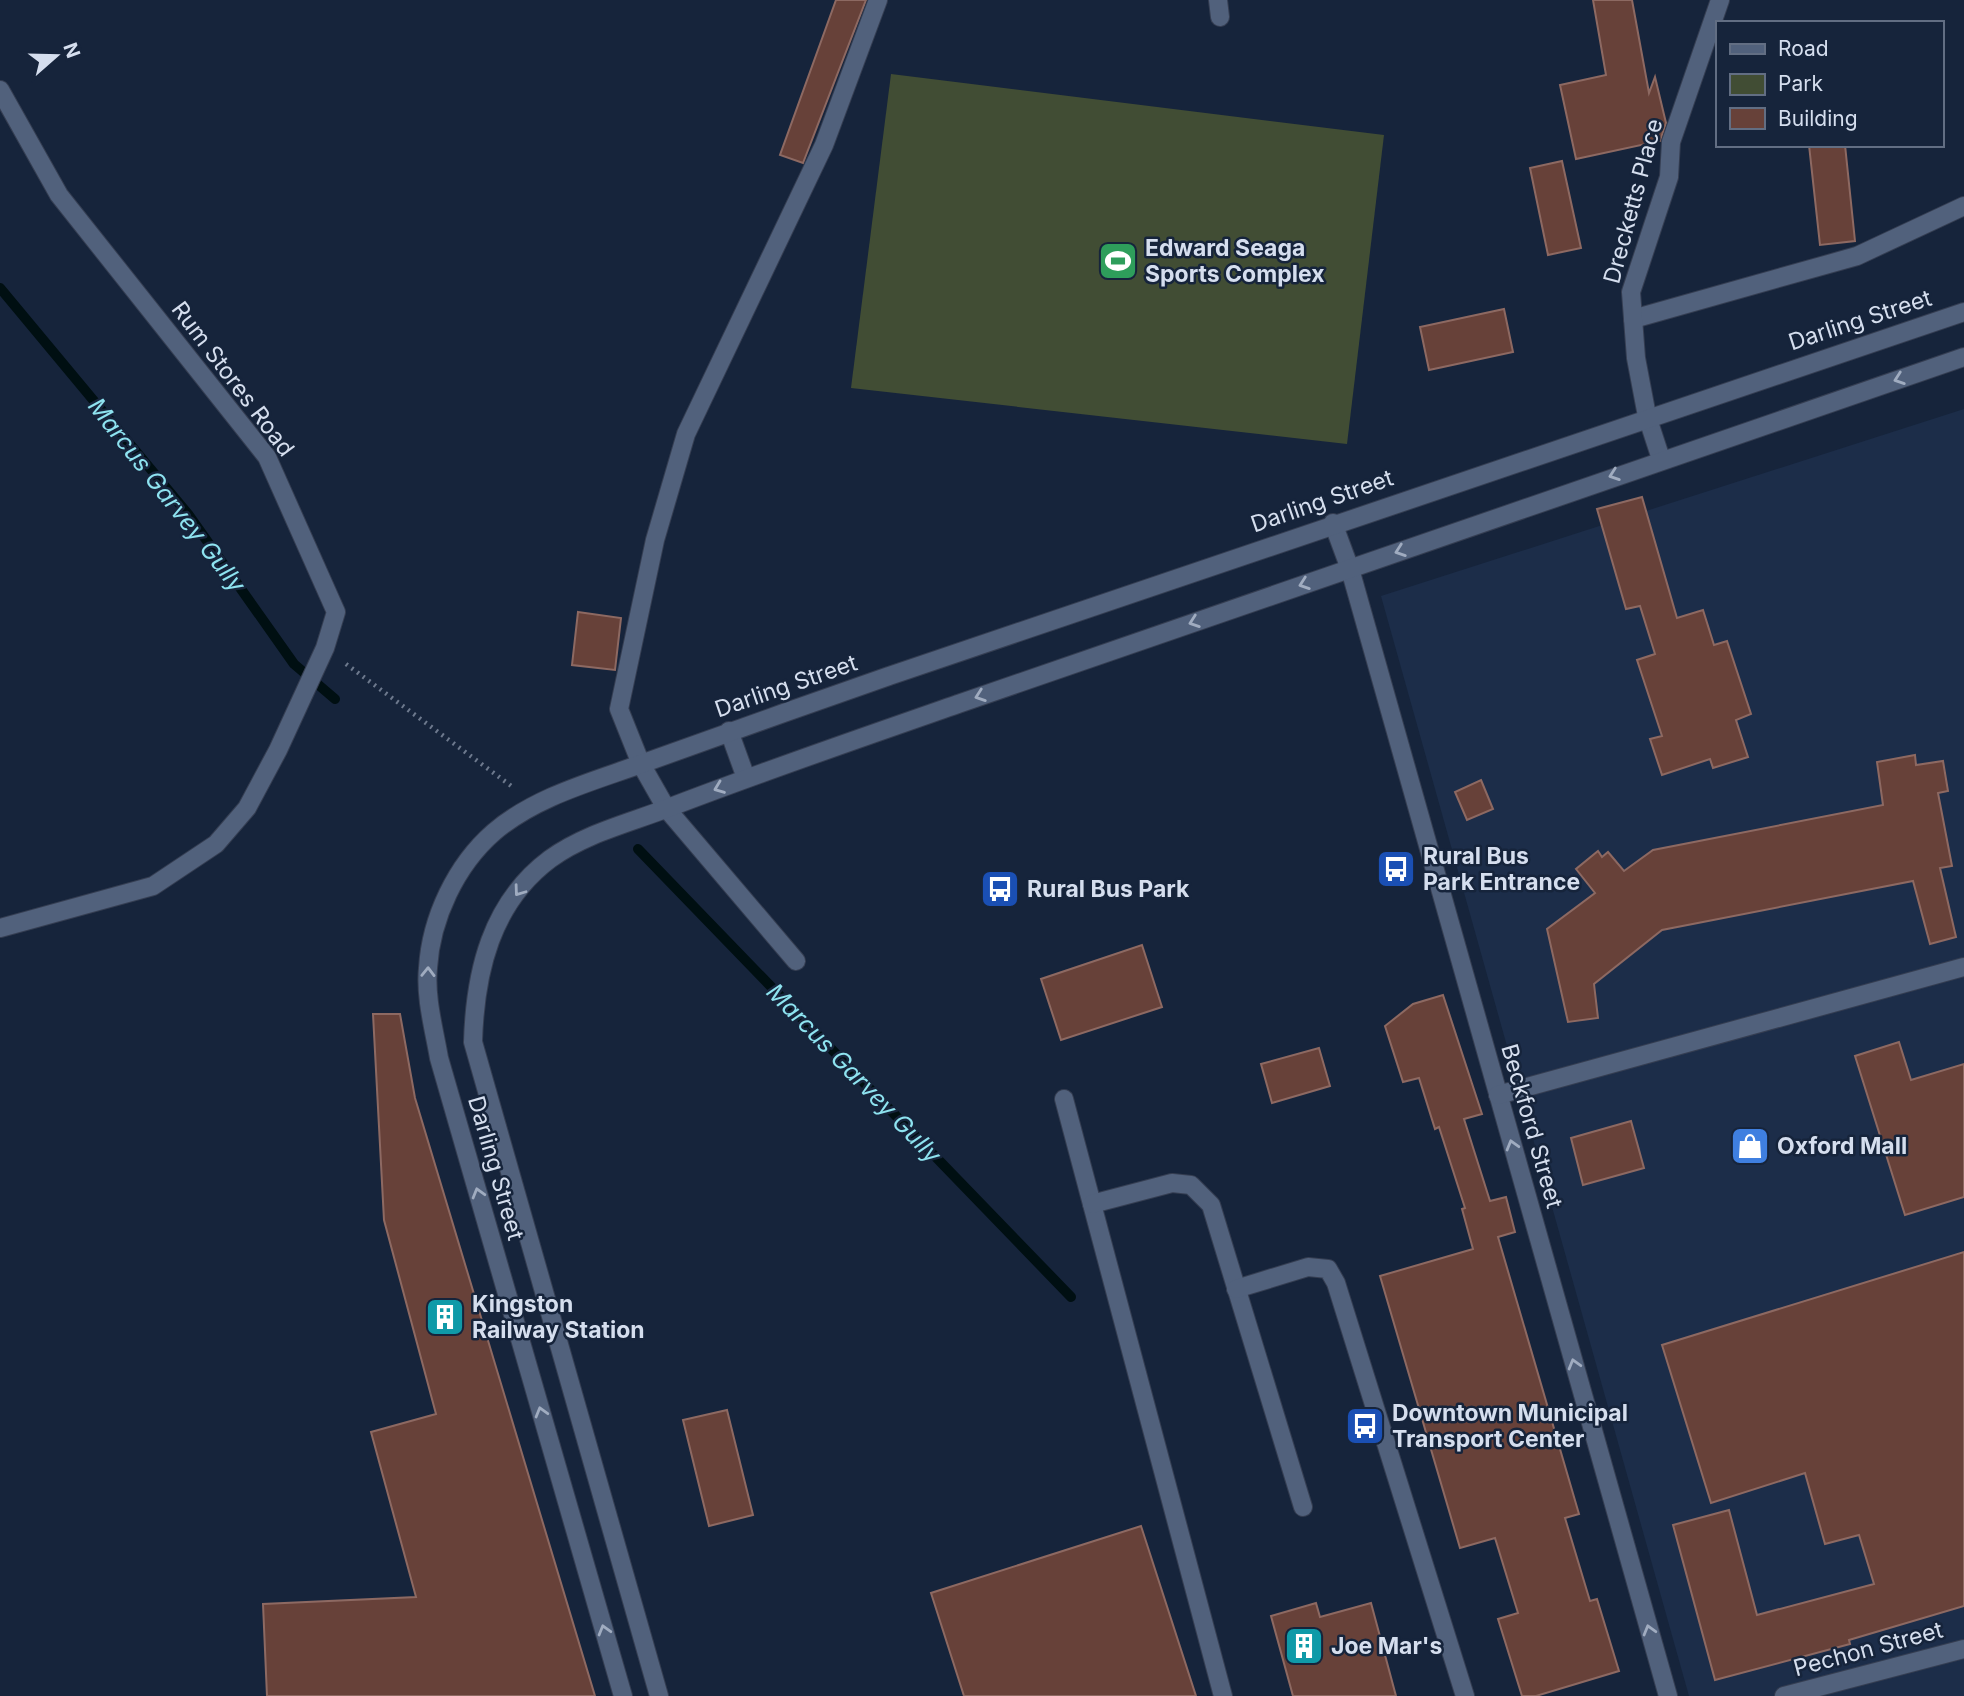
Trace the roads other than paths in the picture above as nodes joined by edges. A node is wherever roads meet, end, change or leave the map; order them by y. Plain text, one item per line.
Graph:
1 (877, 0) edge
2 (1720, 0) edge
3 (0, 90) edge
4 (1964, 206) edge
5 (1964, 312) edge
6 (1633, 319) junction
7 (1964, 357) edge
8 (1647, 416) junction
9 (1661, 459) junction
10 (1333, 523) junction
11 (1350, 569) junction
12 (729, 731) junction
13 (641, 764) junction
14 (746, 778) junction
15 (666, 808) junction
16 (0, 928) edge
17 (796, 961) dead end
18 (1964, 967) edge
19 (1498, 1095) junction
20 (1064, 1099) dead end
21 (1092, 1204) junction
22 (1236, 1289) junction
23 (1303, 1507) dead end
24 (1964, 1650) edge
25 (623, 1696) edge
26 (659, 1696) edge
27 (1223, 1696) edge
28 (1465, 1696) edge
29 (1668, 1696) edge
30 (1784, 1696) edge

1 - 13 street
2 - 6 street, Drecketts Place
3 - 16 street, Rum Stores Road
4 - 6 street
5 - 8 street, Darling Street
6 - 8 street, Drecketts Place
7 -> 9 street
8 - 9 street, Drecketts Place
8 - 10 street, Darling Street
9 -> 11 street
10 - 11 street, Beckford Street
10 - 12 street, Darling Street
11 -> 14 street, Darling Street
11 - 19 street, Beckford Street
12 - 13 street, Darling Street
12 - 14 street
13 - 15 street
25 -> 13 street, Darling Street
14 -> 15 street, Darling Street
15 - 17 street
15 -> 26 street, Darling Street
18 - 19 street
29 -> 19 street, Beckford Street
20 - 21 street
21 - 22 street
21 - 27 street
22 - 23 street
22 - 28 street
24 - 30 street, Pechon Street

